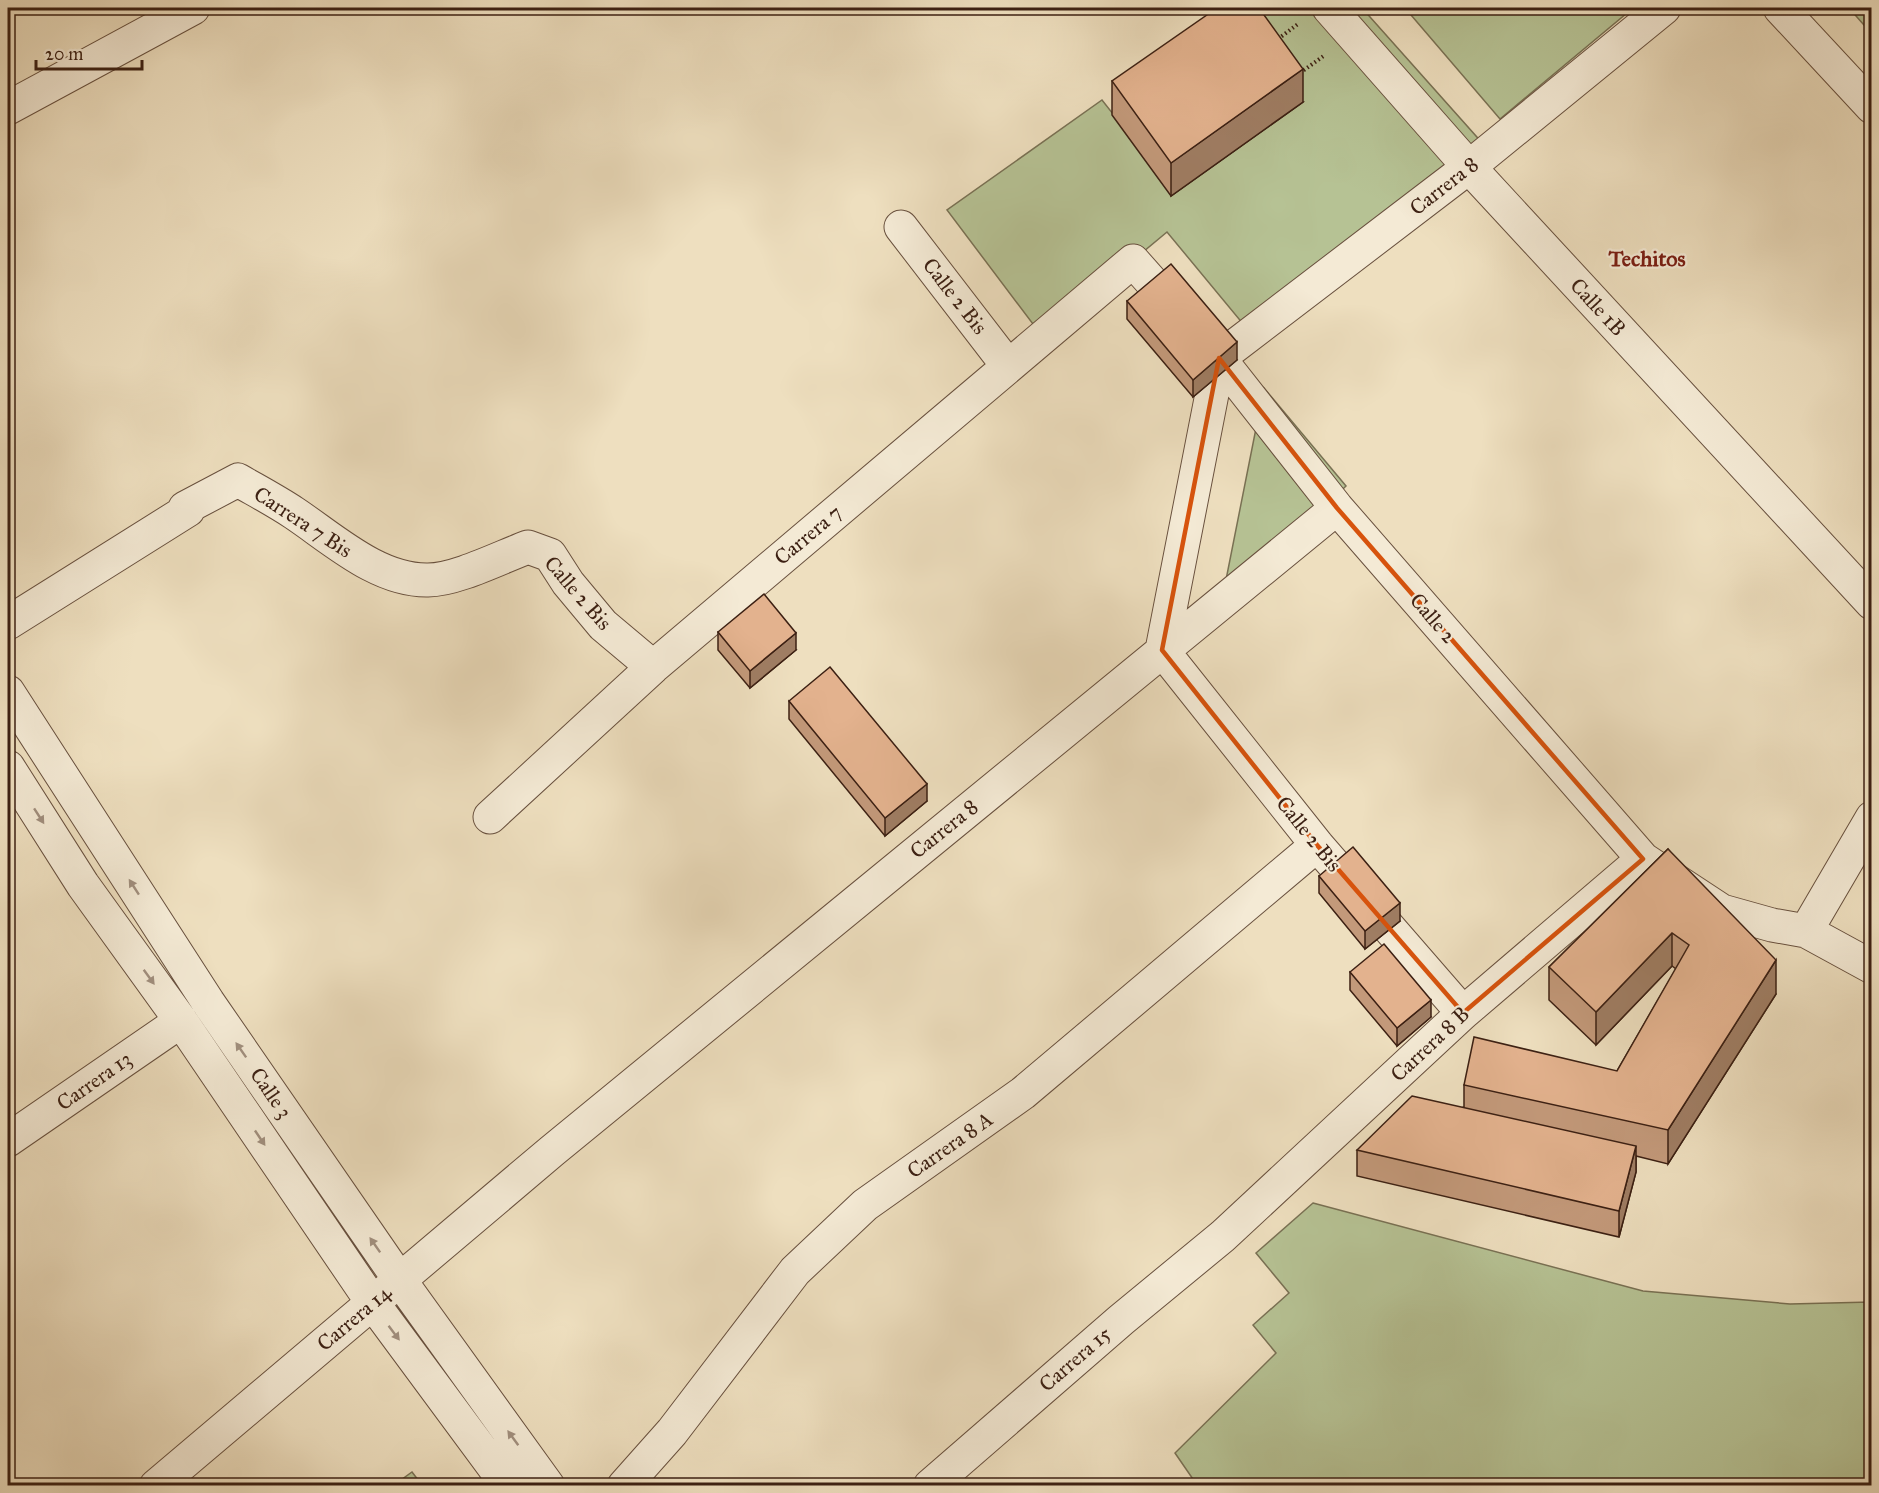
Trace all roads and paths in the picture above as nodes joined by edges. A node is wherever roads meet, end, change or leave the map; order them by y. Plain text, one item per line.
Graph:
1 (193, 8) edge
2 (1664, 8) edge
3 (1780, 8) edge
4 (1315, 14) edge
5 (1353, 35) junction
6 (1274, 42) edge
7 (1298, 75) edge
8 (1872, 106) edge
9 (8, 108) edge
10 (1469, 167) junction
11 (901, 227) dead end
12 (1132, 261) joint
13 (1219, 358) junction
14 (1008, 366) junction
15 (1337, 508) junction
16 (528, 547) joint
17 (1872, 603) edge
18 (8, 623) edge
19 (1162, 650) junction
20 (653, 667) junction
21 (8, 692) edge
22 (8, 767) edge
23 (490, 817) dead end
24 (1872, 818) edge
25 (1317, 845) junction
26 (1643, 859) junction
27 (1806, 931) junction
28 (1872, 967) edge
29 (1462, 1013) junction
30 (181, 1021) junction
31 (8, 1140) edge
32 (552, 1151) joint
33 (1223, 1236) joint
34 (399, 1279) junction
35 (372, 1302) junction
36 (156, 1485) edge
37 (508, 1485) edge
38 (548, 1485) edge
39 (624, 1485) edge
40 (930, 1485) edge

1 - 9 street
2 - 10 street, Carrera 8
3 - 8 street
4 - 5 street, Calle 1B
4 - 6 path
5 - 7 path
5 - 10 street, Calle 1B
10 - 13 street, Carrera 8
10 - 17 street, Calle 1B
11 - 14 street, Calle 2 Bis
12 - 13 street, Calle 2
12 - 14 street, Carrera 7
13 - 15 street, Calle 2
13 - 19 street
14 - 20 street, Carrera 7
15 - 19 street, Carrera 8
15 - 26 street, Calle 2
16 - 18 street, Carrera 7 Bis
16 - 20 street, Calle 2 Bis
19 - 25 street, Calle 2 Bis
19 - 32 street, Carrera 8
20 - 23 street, Carrera 7
34 -> 21 street, Calle 3
22 -> 30 street, Calle 3
24 - 27 street
25 - 29 street, Calle 2 Bis
25 - 39 street, Carrera 8 A
26 - 27 street, Calle 2
26 - 29 street, Carrera 8 B
27 - 28 street, Calle 2
29 - 33 street, Carrera 8 B
30 - 31 street, Carrera 13
30 -> 35 street, Calle 3
32 - 34 street, Carrera 14
33 - 40 street, Carrera 15
34 - 35 street, Carrera 14
38 -> 34 street, Calle 3
35 - 36 street, Carrera 14
35 -> 37 street, Calle 3

